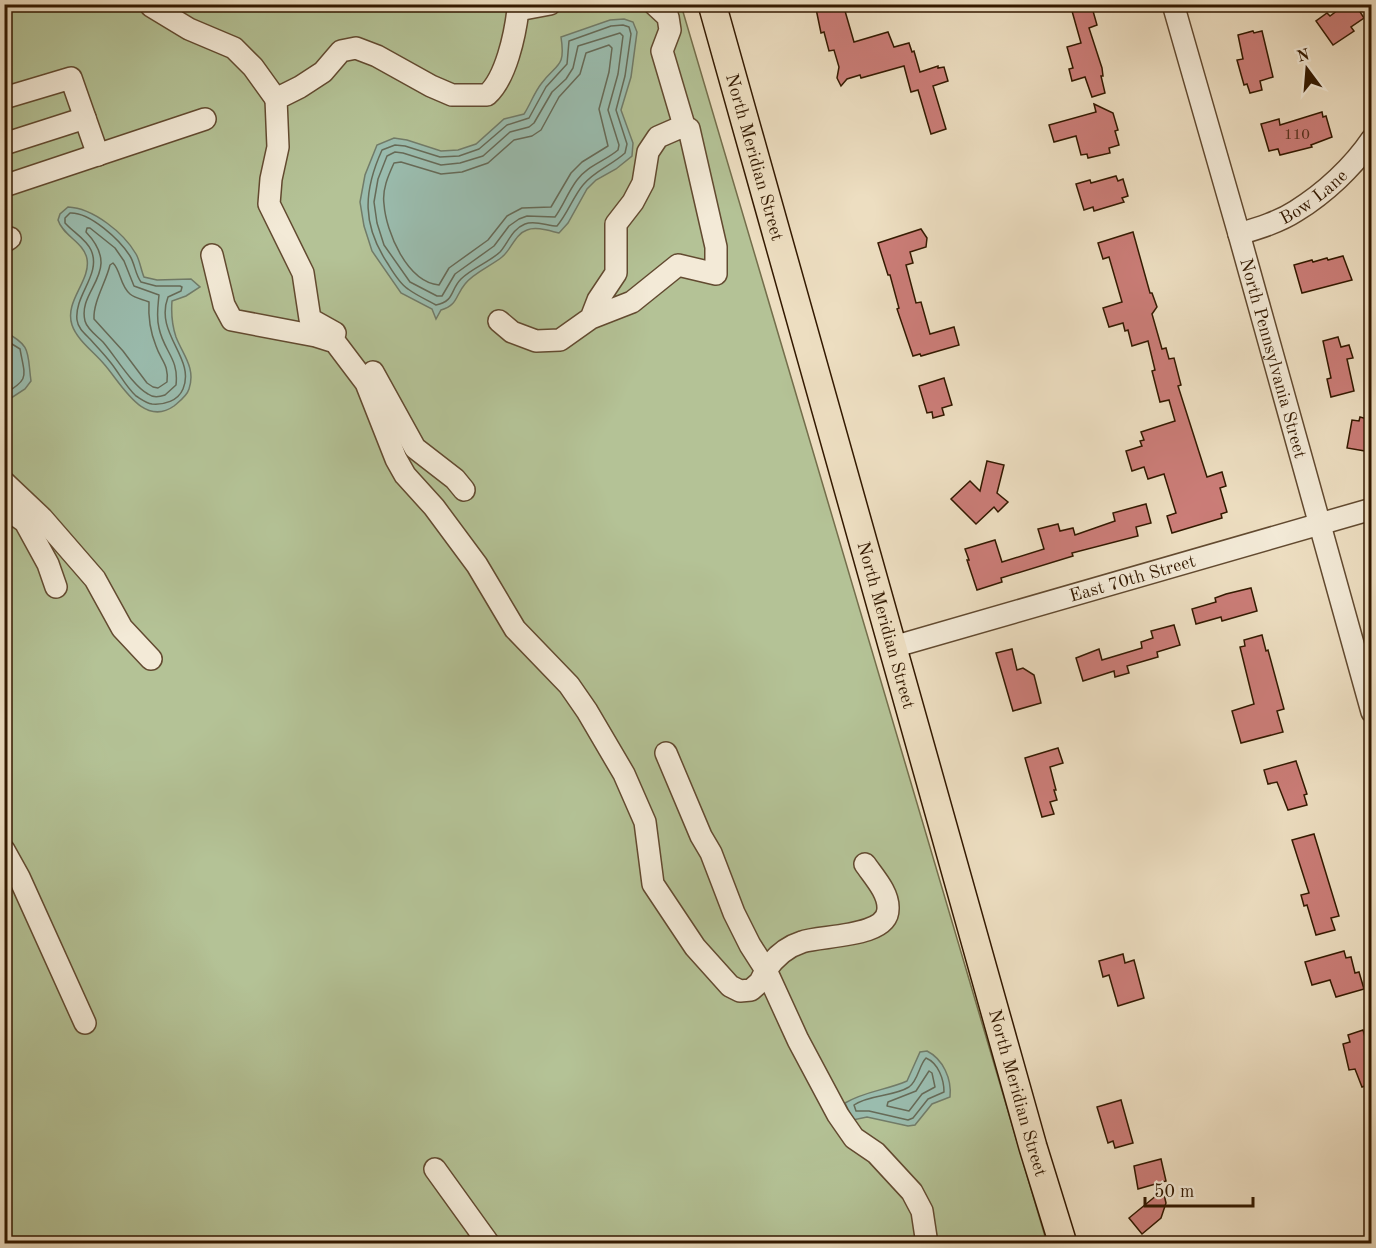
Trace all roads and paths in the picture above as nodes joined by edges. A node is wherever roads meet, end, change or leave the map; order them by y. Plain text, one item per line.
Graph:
1 (550, 4) edge
2 (654, 4) edge
3 (712, 4) edge
4 (1173, 4) edge
5 (151, 6) dead end
6 (518, 7) edge
7 (4, 99) edge
8 (276, 99) junction
9 (85, 118) junction
10 (205, 118) dead end
11 (681, 127) junction
12 (1371, 139) edge
13 (4, 144) edge
14 (98, 155) junction
15 (4, 186) edge
16 (1239, 234) junction
17 (212, 255) dead end
18 (591, 318) junction
19 (499, 321) dead end
20 (4, 482) edge
21 (464, 490) dead end
22 (4, 507) edge
23 (1371, 508) edge
24 (1319, 522) junction
25 (56, 587) dead end
26 (893, 647) junction
27 (151, 660) dead end
28 (1371, 712) edge
29 (666, 753) dead end
30 (4, 850) edge
31 (866, 864) dead end
32 (766, 970) junction
33 (86, 1023) dead end
34 (435, 1169) dead end
35 (489, 1244) edge
36 (927, 1244) edge
37 (1063, 1244) edge

1 - 6 street
2 - 11 street
3 - 26 main road, North Meridian Street
4 - 16 street, North Pennsylvania Street
5 - 8 street
6 - 8 street
7 - 9 street
8 - 21 street
9 - 13 street
9 - 14 street
10 - 14 street
11 - 18 street
11 - 18 street
12 - 16 street, Bow Lane
14 - 15 street
16 - 24 street, North Pennsylvania Street
17 - 32 street
18 - 19 street
20 - 27 street
22 - 25 street
23 - 24 street, East 70th Street
24 - 26 street, East 70th Street
24 - 28 street, North Pennsylvania Street
26 - 37 main road, North Meridian Street
29 - 32 street
30 - 33 street
31 - 32 street
32 - 36 street
34 - 35 street

